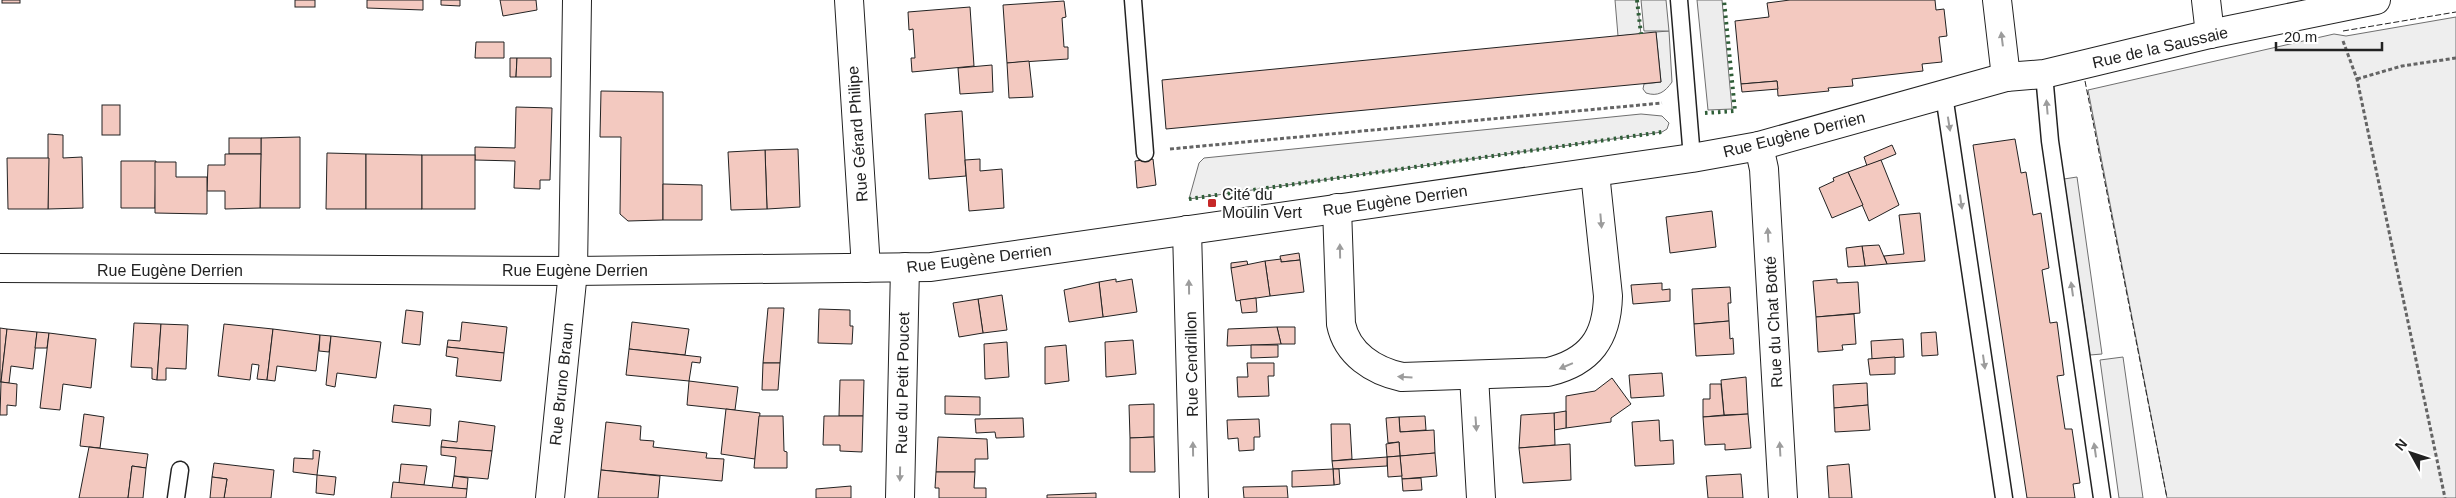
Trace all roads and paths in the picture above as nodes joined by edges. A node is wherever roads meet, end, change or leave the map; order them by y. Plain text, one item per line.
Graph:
1 (577, 0) edge
2 (849, 0) edge
3 (1133, 0) edge
4 (1679, 0) edge
5 (1998, 0) edge
6 (2206, 0) edge
7 (2376, 0) edge
8 (2339, 32) dead end
9 (2210, 34) junction
10 (2456, 58) edge
11 (2044, 74) junction
12 (2006, 77) junction
13 (2357, 79) junction
14 (1944, 95) junction
15 (1687, 101) junction
16 (1759, 146) junction
17 (1145, 154) joint
18 (1692, 158) junction
19 (1595, 173) junction
20 (1338, 208) junction
21 (1187, 230) junction
22 (905, 267) junction
23 (0, 268) edge
24 (866, 268) junction
25 (573, 270) junction
26 (1474, 376) junction
27 (180, 470) dead end
28 (176, 498) edge
29 (550, 498) edge
30 (900, 498) edge
31 (1194, 498) edge
32 (1481, 498) edge
33 (1783, 498) edge
34 (2004, 498) edge
35 (2102, 498) edge
36 (2445, 498) edge

1 - 25 street, Rue Bruno Braun
2 - 24 street, Rue Gérard Philipe
3 - 17 lane
4 - 15 lane
12 -> 5 street
6 - 9 street
7 - 9 street, Rue de la Saussaie
8 - 13 path
9 - 11 street, Rue de la Saussaie
10 - 13 path
11 - 12 street, Rue de la Saussaie
35 -> 11 lane
12 - 14 street, Rue de la Saussaie
13 - 36 path
14 - 16 street, Rue Eugène Derrien
14 -> 34 lane
15 - 17 path
15 - 18 lane
16 - 18 street, Rue Eugène Derrien
33 -> 16 street, Rue du Chat Botté
18 - 19 street, Rue Eugène Derrien
19 - 20 street, Rue Eugène Derrien
19 -> 26 street
20 - 21 street, Rue Eugène Derrien
26 -> 20 street
21 - 22 street, Rue Eugène Derrien
31 -> 21 street, Rue Cendrillon
22 - 24 street, Rue Eugène Derrien
22 -> 30 street, Rue du Petit Poucet
23 - 25 street, Rue Eugène Derrien
24 - 25 street, Rue Eugène Derrien
25 - 29 street, Rue Bruno Braun
26 -> 32 street
27 - 28 lane

